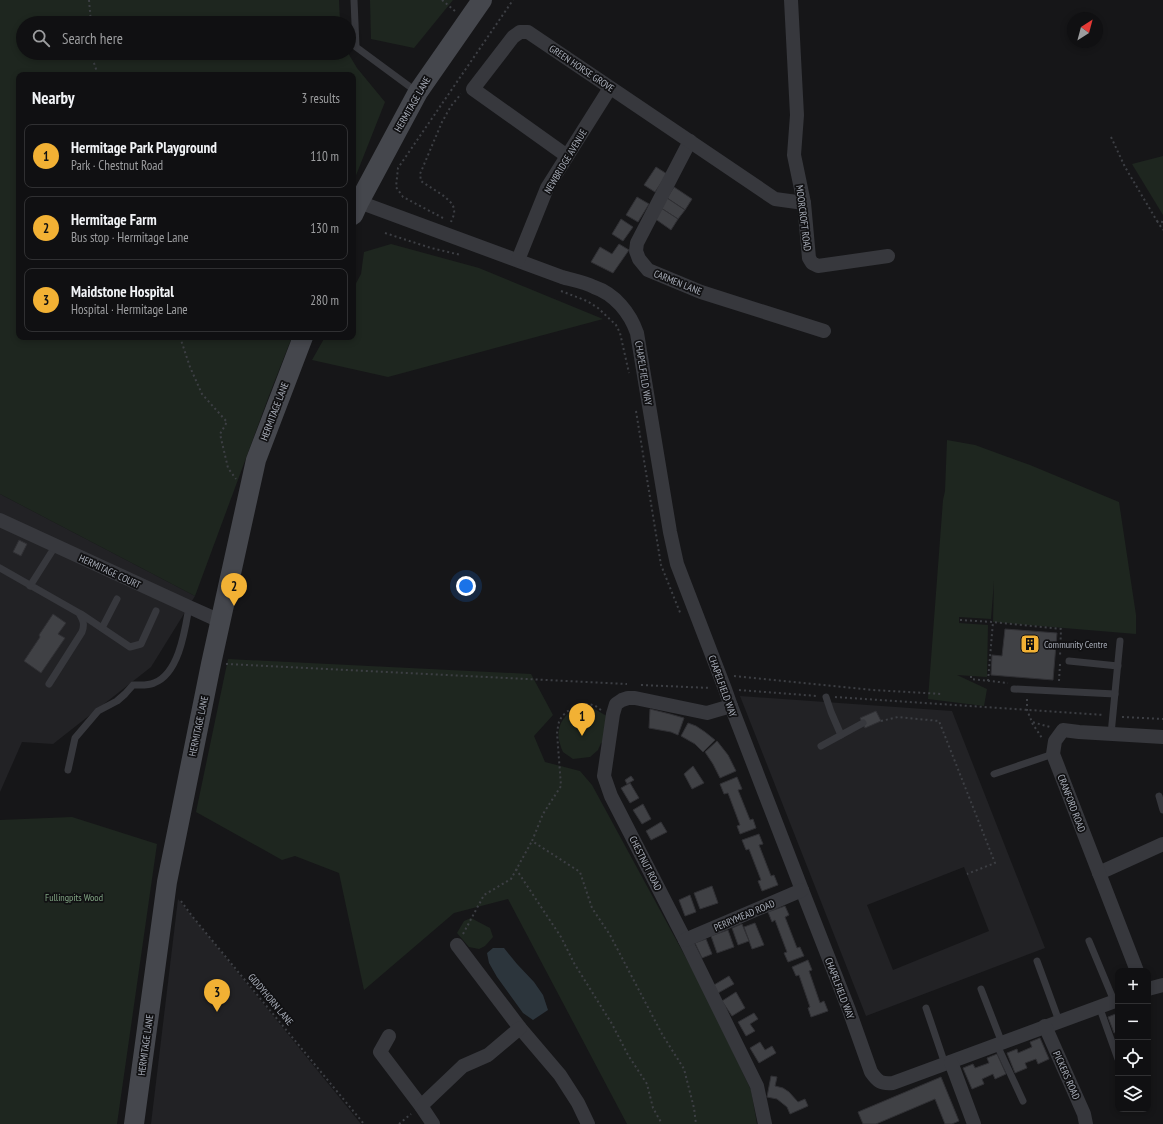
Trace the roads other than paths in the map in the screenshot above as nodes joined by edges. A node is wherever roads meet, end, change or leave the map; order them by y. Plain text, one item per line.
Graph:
1 (354, 0) edge
2 (482, 0) edge
3 (791, 0) edge
4 (355, 16) edge
5 (356, 47) edge
6 (610, 88) junction
7 (418, 92) junction
8 (690, 141) junction
9 (567, 156) junction
10 (804, 203) junction
11 (356, 208) edge
12 (888, 256) dead end
13 (518, 260) junction
14 (824, 331) dead end
15 (302, 340) edge
16 (0, 520) edge
17 (56, 545) junction
18 (0, 568) edge
19 (30, 586) junction
20 (117, 599) dead end
21 (189, 607) junction
22 (156, 611) dead end
23 (79, 613) junction
24 (220, 621) junction
25 (102, 628) junction
26 (1120, 641) dead end
27 (1069, 661) dead end
28 (1118, 666) junction
29 (49, 684) dead end
30 (1014, 689) road end
31 (1115, 694) junction
32 (826, 697) road end
33 (735, 701) junction
34 (863, 723) dead end
35 (1111, 734) junction
36 (841, 735) junction
37 (1163, 737) edge
38 (821, 746) dead end
39 (1052, 754) junction
40 (68, 770) dead end
41 (994, 774) dead end
42 (1159, 796) dead end
43 (1163, 810) edge
44 (1163, 844) edge
45 (1099, 873) junction
46 (802, 890) junction
47 (685, 940) junction
48 (1089, 941) dead end
49 (457, 945) road end
50 (1037, 961) dead end
51 (1136, 968) edge
52 (1163, 986) edge
53 (1151, 988) edge
54 (981, 989) dead end
55 (1115, 998) edge
56 (1115, 1000) edge
57 (1099, 1006) junction
58 (926, 1008) dead end
59 (1059, 1021) junction
60 (1045, 1026) junction
61 (520, 1028) junction
62 (389, 1036) dead end
63 (1000, 1044) junction
64 (1115, 1051) edge
65 (948, 1063) junction
66 (1023, 1101) dead end
67 (421, 1106) junction
68 (134, 1124) edge
69 (433, 1124) edge
70 (588, 1124) edge
71 (765, 1124) edge
72 (974, 1124) edge
73 (1086, 1124) edge

1 - 4 lane
2 - 7 main road, HERMITAGE LANE
3 - 10 street, MOORCROFT ROAD
5 - 7 lane
6 - 8 street, GREEN HORSE GROVE
6 - 9 street, NEWBRIDGE AVENUE
6 - 9 street, GREEN HORSE GROVE
7 - 11 main road, HERMITAGE LANE
8 - 10 street, GREEN HORSE GROVE
8 - 14 street, CARMEN LANE
9 - 13 street, NEWBRIDGE AVENUE
10 - 12 street, MOORCROFT ROAD
11 - 13 street, CHAPELFIELD WAY
13 - 33 street, CHAPELFIELD WAY
15 - 24 main road, HERMITAGE LANE
16 - 17 street, HERMITAGE COURT
17 - 19 lane
17 - 21 street, HERMITAGE COURT
18 - 19 lane
19 - 23 lane
20 - 25 lane
21 - 24 street, HERMITAGE COURT
21 - 40 lane
22 - 25 lane
23 - 25 lane
23 - 29 lane
24 - 68 main road, HERMITAGE LANE
26 - 28 lane
27 - 28 lane
28 - 31 lane
30 - 31 lane
31 - 35 lane
32 - 36 lane
33 - 46 street, CHAPELFIELD WAY
33 - 47 street, CHESTNUT ROAD
34 - 36 lane
35 - 37 street
35 - 39 street
36 - 38 lane
39 - 41 lane
39 - 45 street, CRANFORD ROAD
42 - 43 lane
44 - 45 street
45 - 51 street, CRANFORD ROAD
46 - 47 street, PERRYMEAD ROAD
46 - 65 street, CHAPELFIELD WAY
47 - 71 street, CHESTNUT ROAD
48 - 55 lane
49 - 61 street
50 - 59 lane
52 - 53 street
54 - 63 lane
56 - 57 street, CHAPELFIELD WAY
57 - 59 street, CHAPELFIELD WAY
57 - 64 lane
58 - 65 lane
59 - 60 street, CHAPELFIELD WAY
60 - 63 street, CHAPELFIELD WAY
60 - 73 street, PICKERS ROAD
61 - 67 street
61 - 70 street
62 - 67 street
63 - 65 street, CHAPELFIELD WAY
63 - 66 lane
65 - 72 street
67 - 69 street

